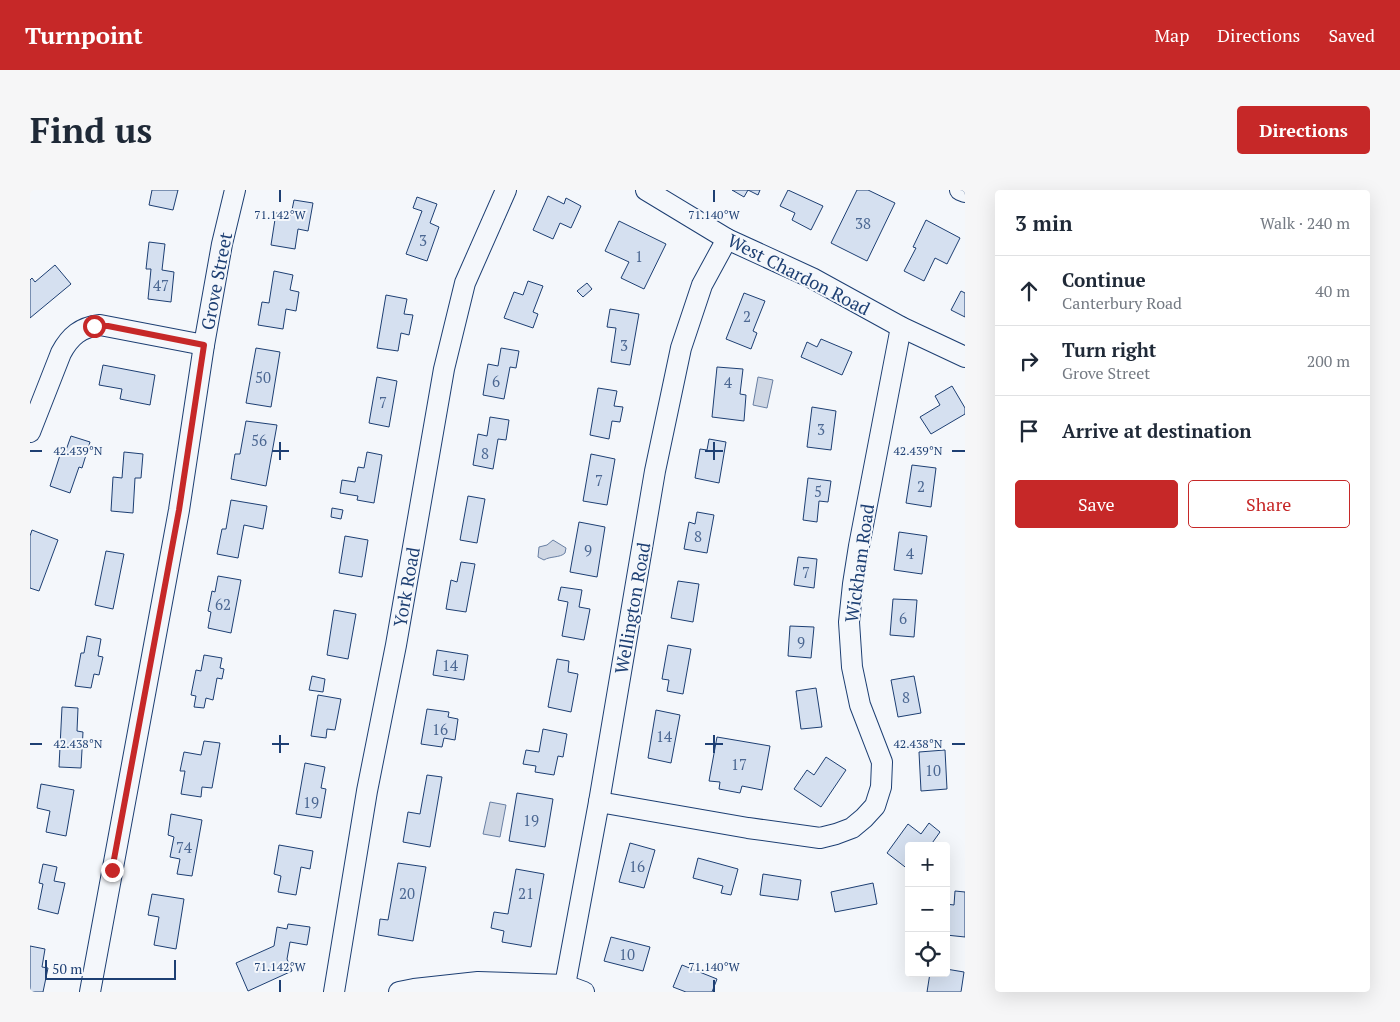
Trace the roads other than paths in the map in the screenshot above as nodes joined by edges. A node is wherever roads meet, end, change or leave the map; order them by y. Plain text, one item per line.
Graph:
1 (235, 190) edge
2 (506, 190) edge
3 (646, 190) edge
4 (960, 190) edge
5 (965, 192) edge
6 (728, 239) junction
7 (901, 327) junction
8 (204, 345) junction
9 (965, 357) edge
10 (30, 432) edge
11 (599, 802) junction
12 (564, 985) junction
13 (90, 992) edge
14 (334, 992) edge
15 (399, 992) edge
16 (584, 992) edge

1 - 8 street, Grove Street
2 - 14 street, York Road
3 - 6 street, West Chardon Road
4 - 5 street
6 - 7 street, West Chardon Road
6 - 11 street, Wellington Road
7 - 9 street, West Chardon Road
7 - 11 street, Wickham Road
8 - 10 street
8 - 13 street, Grove Street
11 - 12 street, Wellington Road
12 - 15 street
12 - 16 street

